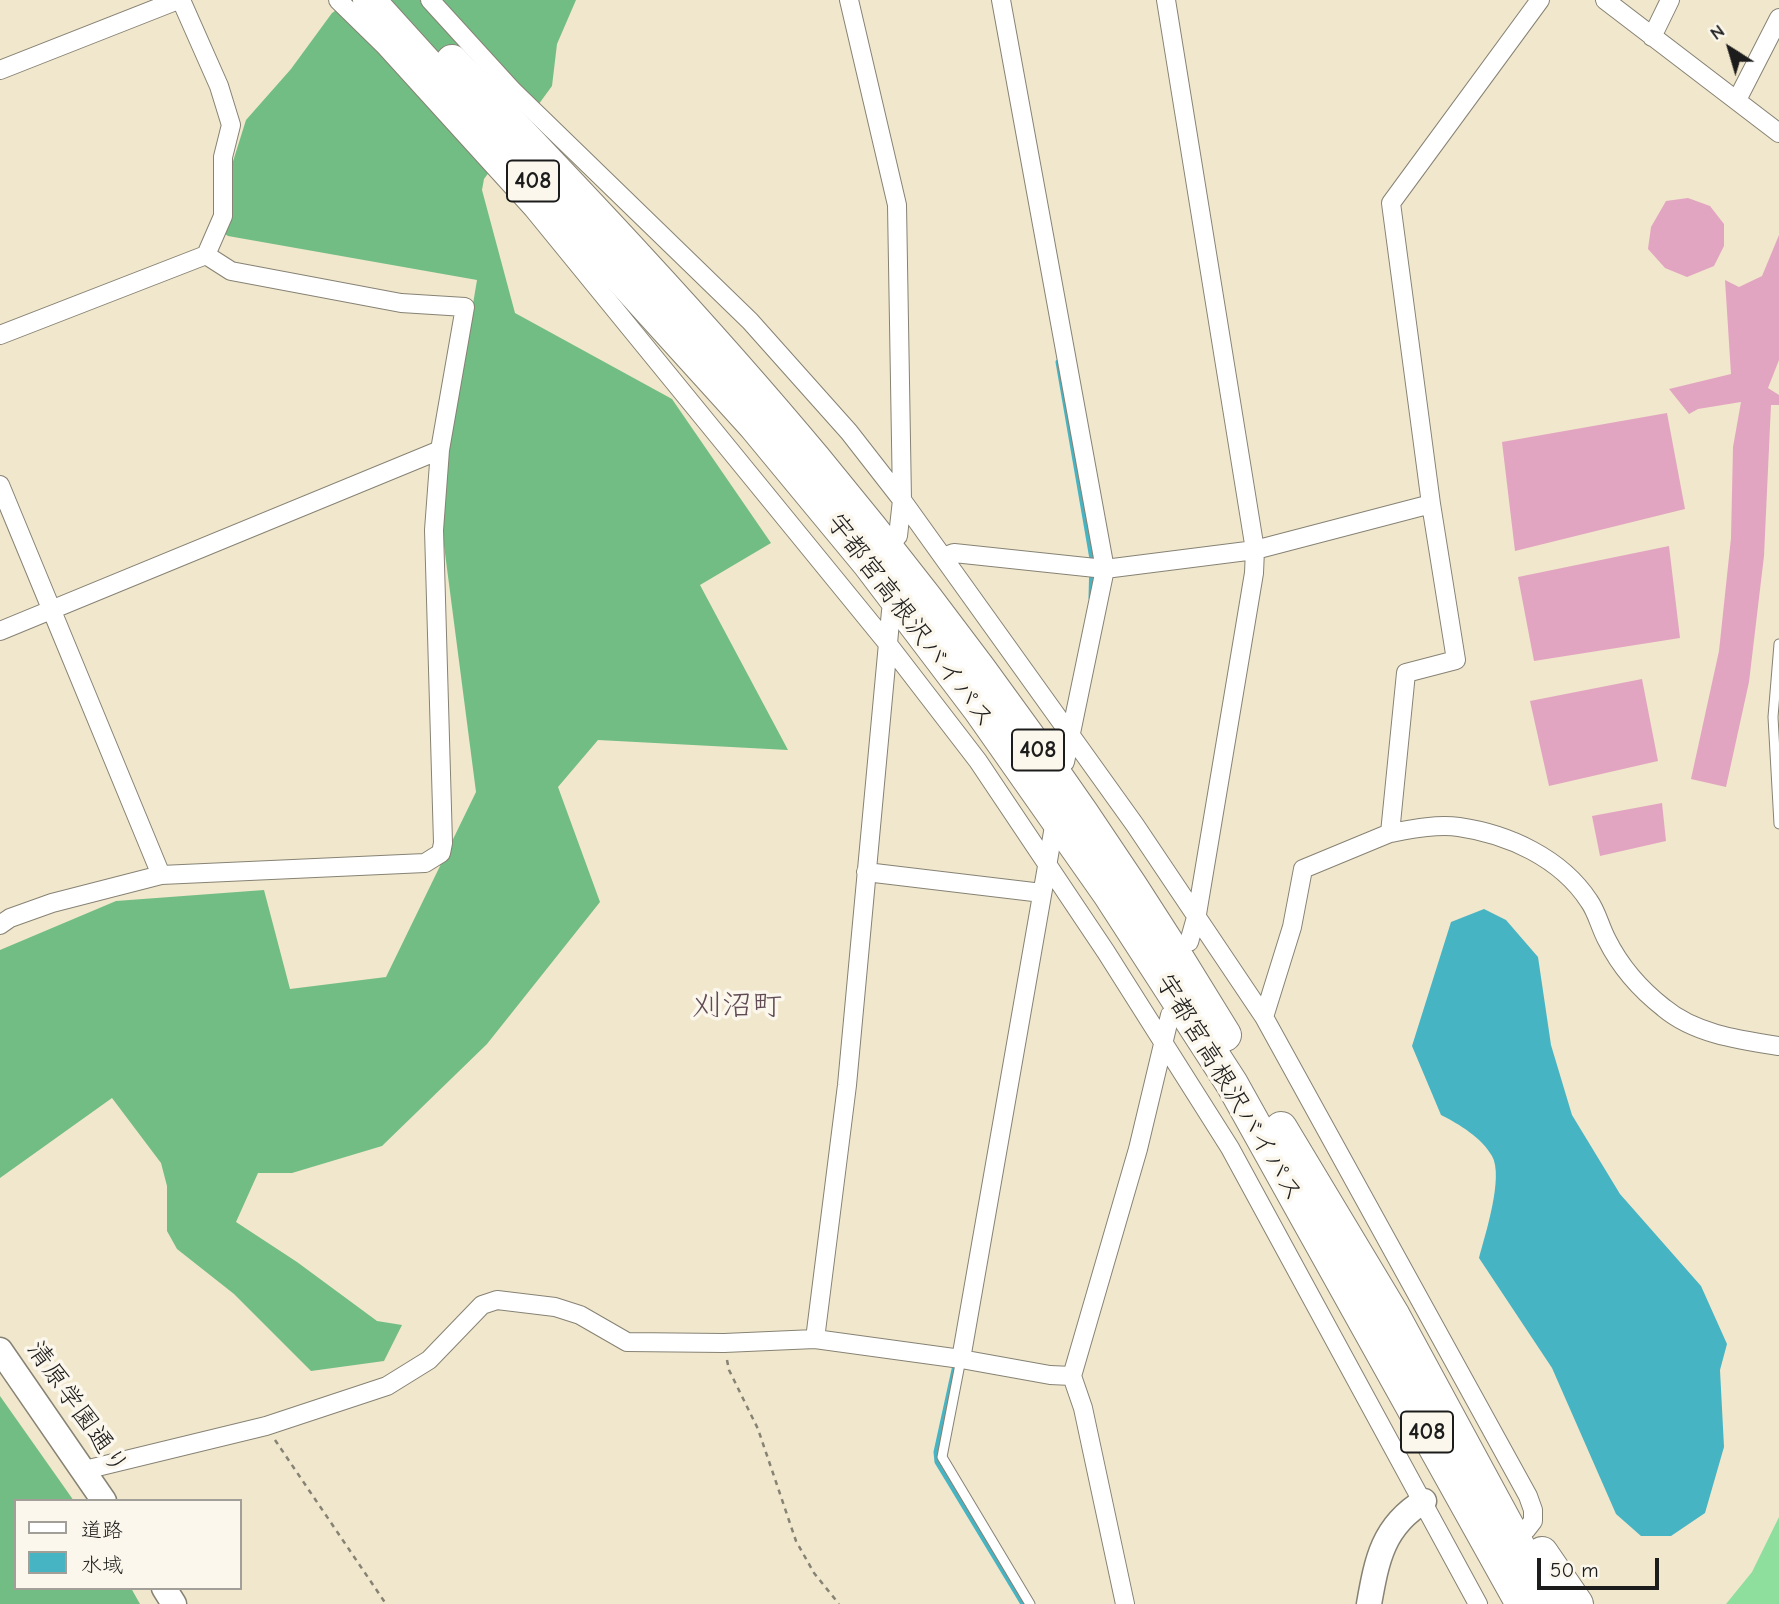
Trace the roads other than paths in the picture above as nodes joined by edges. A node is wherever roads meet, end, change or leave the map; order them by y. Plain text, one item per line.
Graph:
1 (179, 0) edge
2 (338, 0) edge
3 (369, 0) edge
4 (397, 0) edge
5 (430, 0) edge
6 (849, 0) edge
7 (1001, 0) edge
8 (1166, 0) edge
9 (1540, 0) edge
10 (1605, 0) edge
11 (1670, 0) edge
12 (1779, 18) edge
13 (1651, 37) junction
14 (0, 69) edge
15 (1737, 100) junction
16 (1779, 132) edge
17 (206, 255) junction
18 (0, 335) edge
19 (440, 450) junction
20 (0, 485) edge
21 (902, 500) junction
22 (1431, 505) junction
23 (898, 536) dead end
24 (1255, 550) junction
25 (943, 557) junction
26 (1105, 569) junction
27 (51, 609) junction
28 (891, 611) dead end
29 (0, 631) edge
30 (888, 644) junction
31 (1779, 644) edge
32 (1070, 734) junction
33 (1065, 762) dead end
34 (1779, 824) edge
35 (1053, 832) dead end
36 (1390, 833) junction
37 (1048, 864) junction
38 (866, 872) junction
39 (161, 875) junction
40 (1042, 893) junction
41 (1197, 914) junction
42 (0, 925) edge
43 (1189, 942) dead end
44 (1170, 1015) dead end
45 (1264, 1017) junction
46 (1163, 1041) junction
47 (1779, 1046) edge
48 (1331, 1260) junction
49 (816, 1339) junction
50 (0, 1350) edge
51 (961, 1359) junction
52 (1418, 1360) junction
53 (1072, 1376) junction
54 (85, 1472) junction
55 (103, 1499) edge
56 (1424, 1501) junction
57 (1526, 1530) junction
58 (1030, 1604) edge
59 (1125, 1604) edge
60 (1369, 1604) edge
61 (1478, 1604) edge
62 (1501, 1604) edge
63 (1522, 1604) edge
64 (1550, 1604) edge
65 (1577, 1604) edge

1 - 14 street
1 - 17 street
2 - 30 street
3 - 48 highway, 宇都宮高根沢バイパス / 408
4 - 52 highway, 宇都宮高根沢バイパス / 408
5 - 21 street
6 - 21 street
7 - 26 street
8 - 24 street
9 - 22 street
10 - 13 street
11 - 13 street
12 - 15 street
13 - 15 street
15 - 16 street
17 - 18 street
17 - 19 street
19 - 27 street
19 - 39 street
20 - 27 street
21 - 23 street
21 - 25 street
22 - 24 street
22 - 36 street
24 - 26 street
24 - 41 street
25 - 26 street
25 - 32 street
26 - 32 street
27 - 29 street
27 - 39 street
28 - 30 street
30 - 37 street
30 - 38 street
31 - 34 lane
32 - 33 street
32 - 41 street
35 - 37 street
36 - 45 street
36 - 47 street
37 - 40 street
37 - 46 street
38 - 40 street
38 - 49 street
39 - 42 street
40 - 51 street
41 - 43 street
41 - 45 street
44 - 46 street
45 - 57 street
46 - 53 street
46 - 56 street
48 - 62 highway, 408
48 - 63 highway, 宇都宮高根沢バイパス / 408
49 - 51 street
49 - 54 street
50 - 54 street, 清原学園通り
51 - 53 street
51 - 58 lane
52 - 57 highway, 408
52 - 64 highway, 宇都宮高根沢バイパス / 408
53 - 59 street
54 - 55 street, 清原学園通り
56 - 60 street
56 - 61 street
57 - 65 highway, 408

